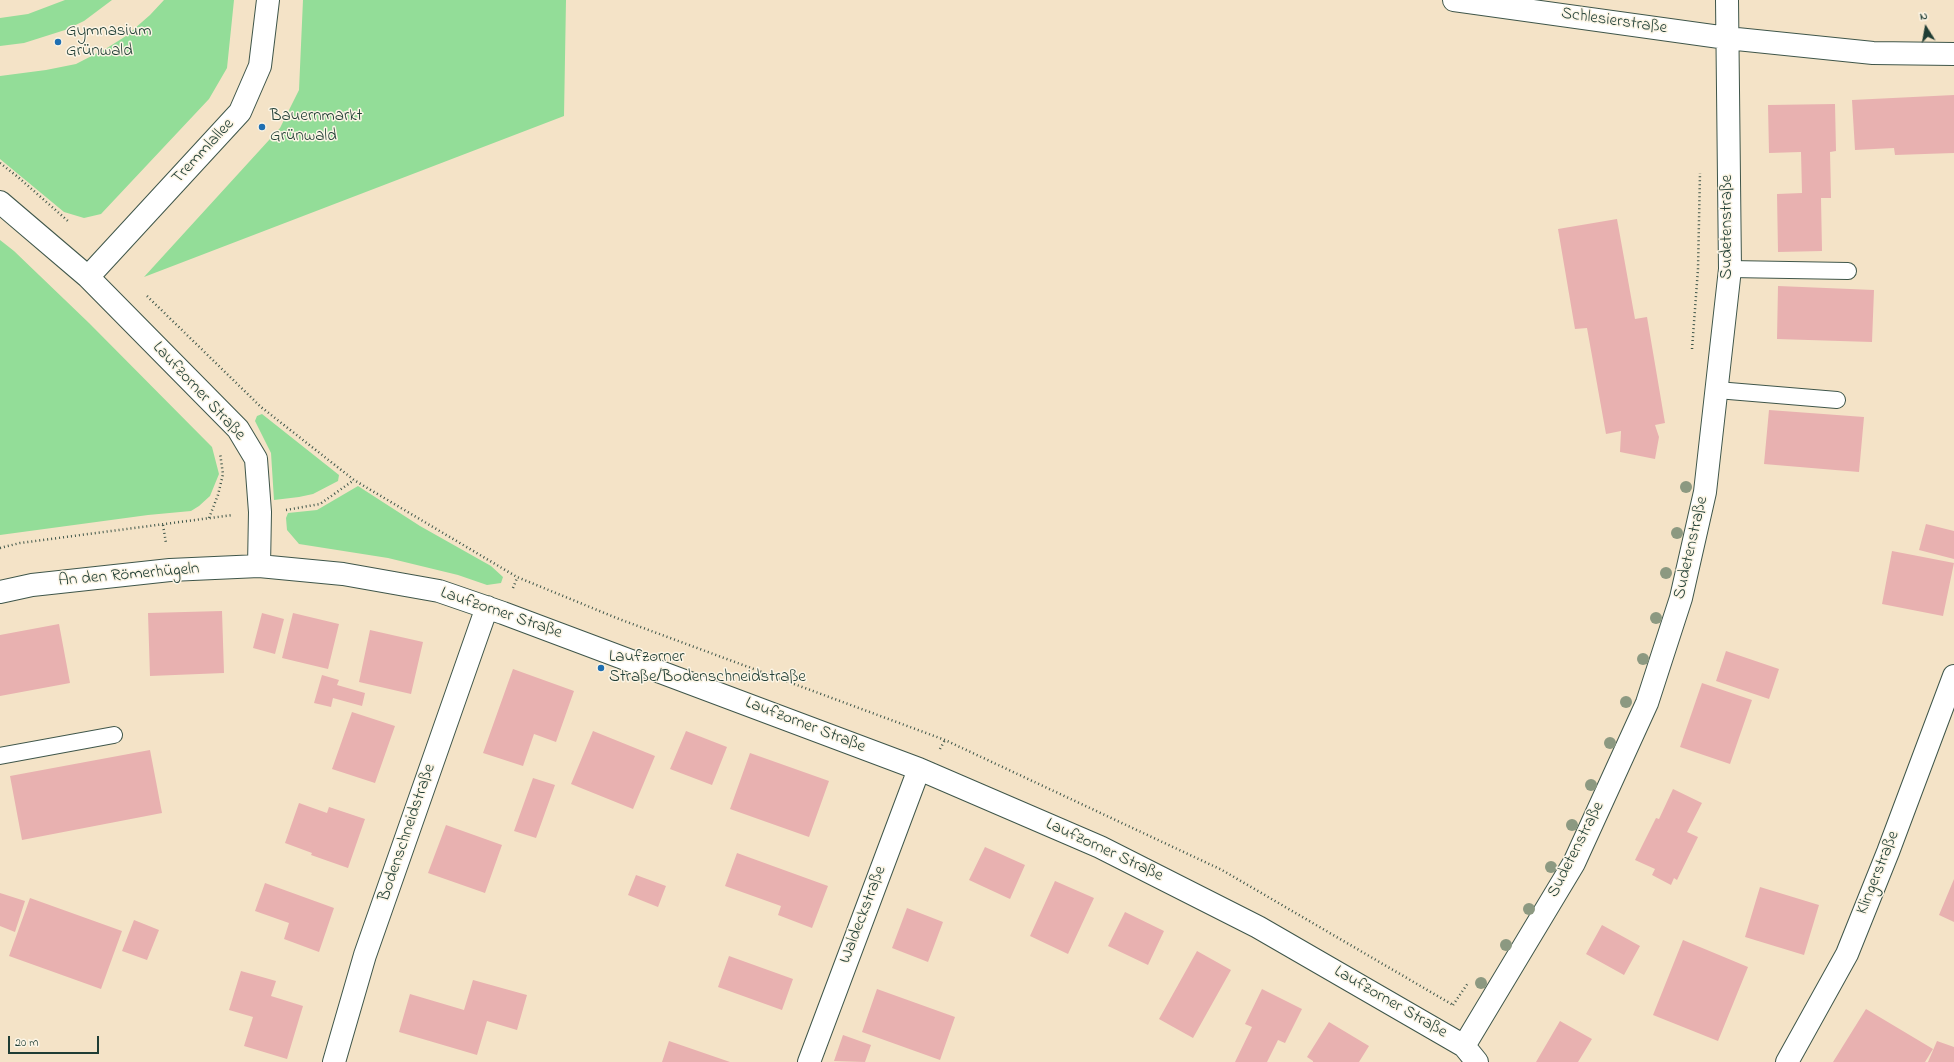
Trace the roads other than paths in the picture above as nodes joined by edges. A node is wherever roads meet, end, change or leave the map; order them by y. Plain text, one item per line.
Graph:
1 (268, 0) edge
2 (1454, 0) edge
3 (1728, 0) edge
4 (1727, 38) junction
5 (1954, 54) edge
6 (0, 202) edge
7 (1730, 269) junction
8 (1848, 271) dead end
9 (88, 277) junction
10 (1717, 390) junction
11 (1837, 400) dead end
12 (259, 566) junction
13 (0, 592) edge
14 (487, 607) junction
15 (1954, 676) edge
16 (114, 735) dead end
17 (0, 756) edge
18 (919, 769) junction
19 (1470, 1054) edge
20 (334, 1062) edge
21 (809, 1062) edge
22 (1787, 1062) edge

1 - 9 street, Tremmlallee
2 - 4 street, Schlesierstraße
3 - 4 street, Sudetenstraße
4 - 5 street, Schlesierstraße
4 - 7 street, Sudetenstraße
6 - 9 street, Laufzorner Straße
7 - 8 lane
7 - 10 street, Sudetenstraße
9 - 12 street, Laufzorner Straße
10 - 11 lane
10 - 19 street, Sudetenstraße
12 - 13 street, An den Römerhügeln
12 - 14 street, Laufzorner Straße
14 - 18 street, Laufzorner Straße
14 - 20 street, Bodenschneidstraße
15 - 22 street, Klingerstraße
16 - 17 lane
18 - 19 street, Laufzorner Straße
18 - 21 street, Waldeckstraße

